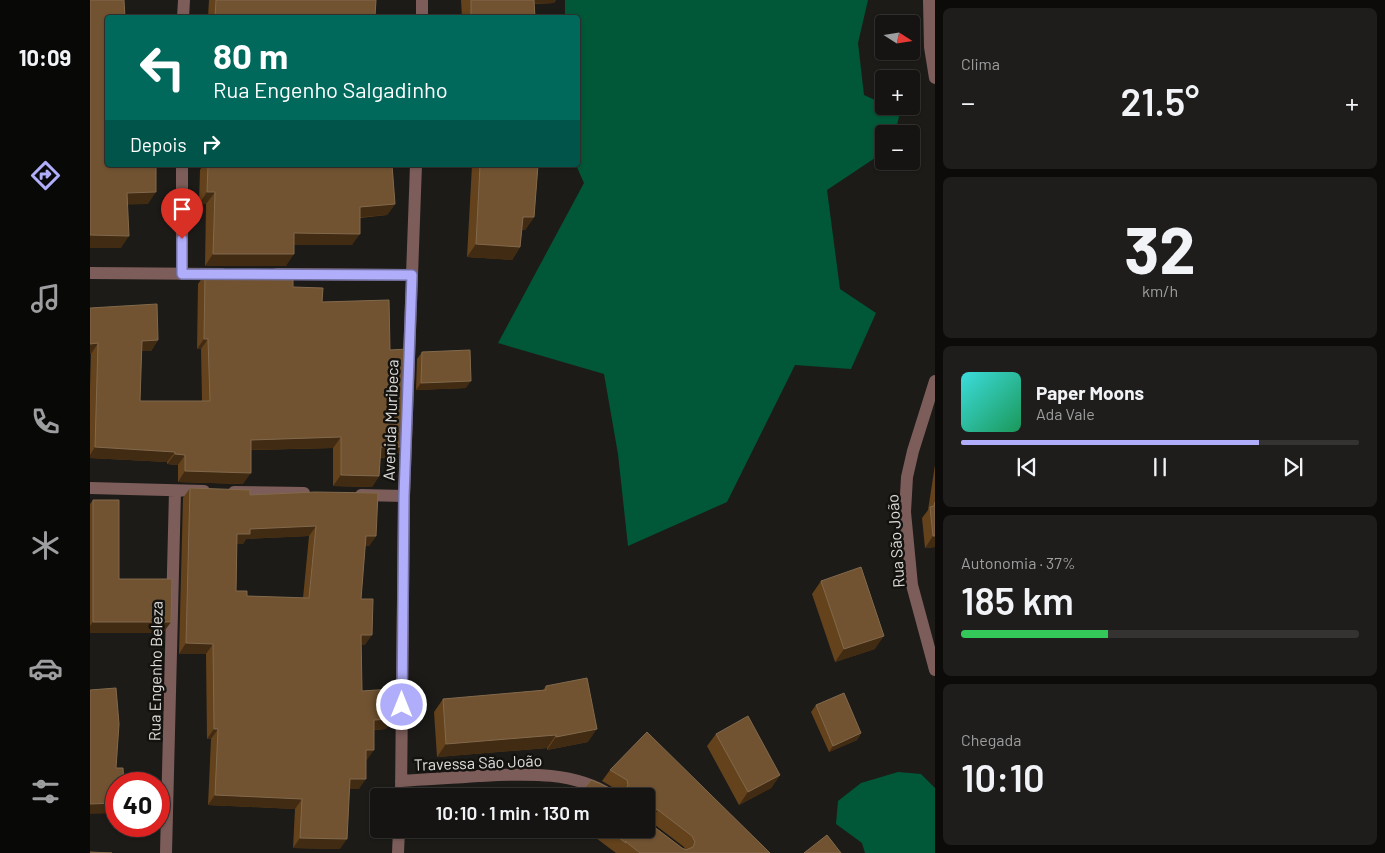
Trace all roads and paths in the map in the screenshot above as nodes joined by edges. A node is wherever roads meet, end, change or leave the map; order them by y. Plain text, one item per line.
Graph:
1 (184, 0) edge
2 (422, 0) edge
3 (929, 0) edge
4 (183, 15) edge
5 (422, 15) edge
6 (935, 78) edge
7 (182, 167) edge
8 (416, 167) edge
9 (90, 273) edge
10 (182, 274) junction
11 (230, 274) edge
12 (268, 274) edge
13 (412, 275) junction
14 (935, 381) edge
15 (90, 488) edge
16 (175, 490) junction
17 (314, 494) edge
18 (344, 494) edge
19 (404, 496) junction
20 (935, 670) edge
21 (401, 781) junction
22 (401, 788) edge
23 (597, 788) edge
24 (399, 838) edge
25 (166, 853) edge
26 (398, 853) edge

1 - 4 street
2 - 5 street
3 - 6 street
7 - 10 street
8 - 13 street, Avenida Muribeca
9 - 10 street
10 - 11 street
12 - 13 street
13 - 19 street, Avenida Muribeca
14 - 20 street, Rua São João
15 - 16 street
16 - 17 street
16 - 25 street, Rua Engenho Beleza
18 - 19 street
19 - 21 street, Avenida Muribeca
21 - 22 street, Avenida Muribeca
21 - 23 street, Travessa São João
24 - 26 street

